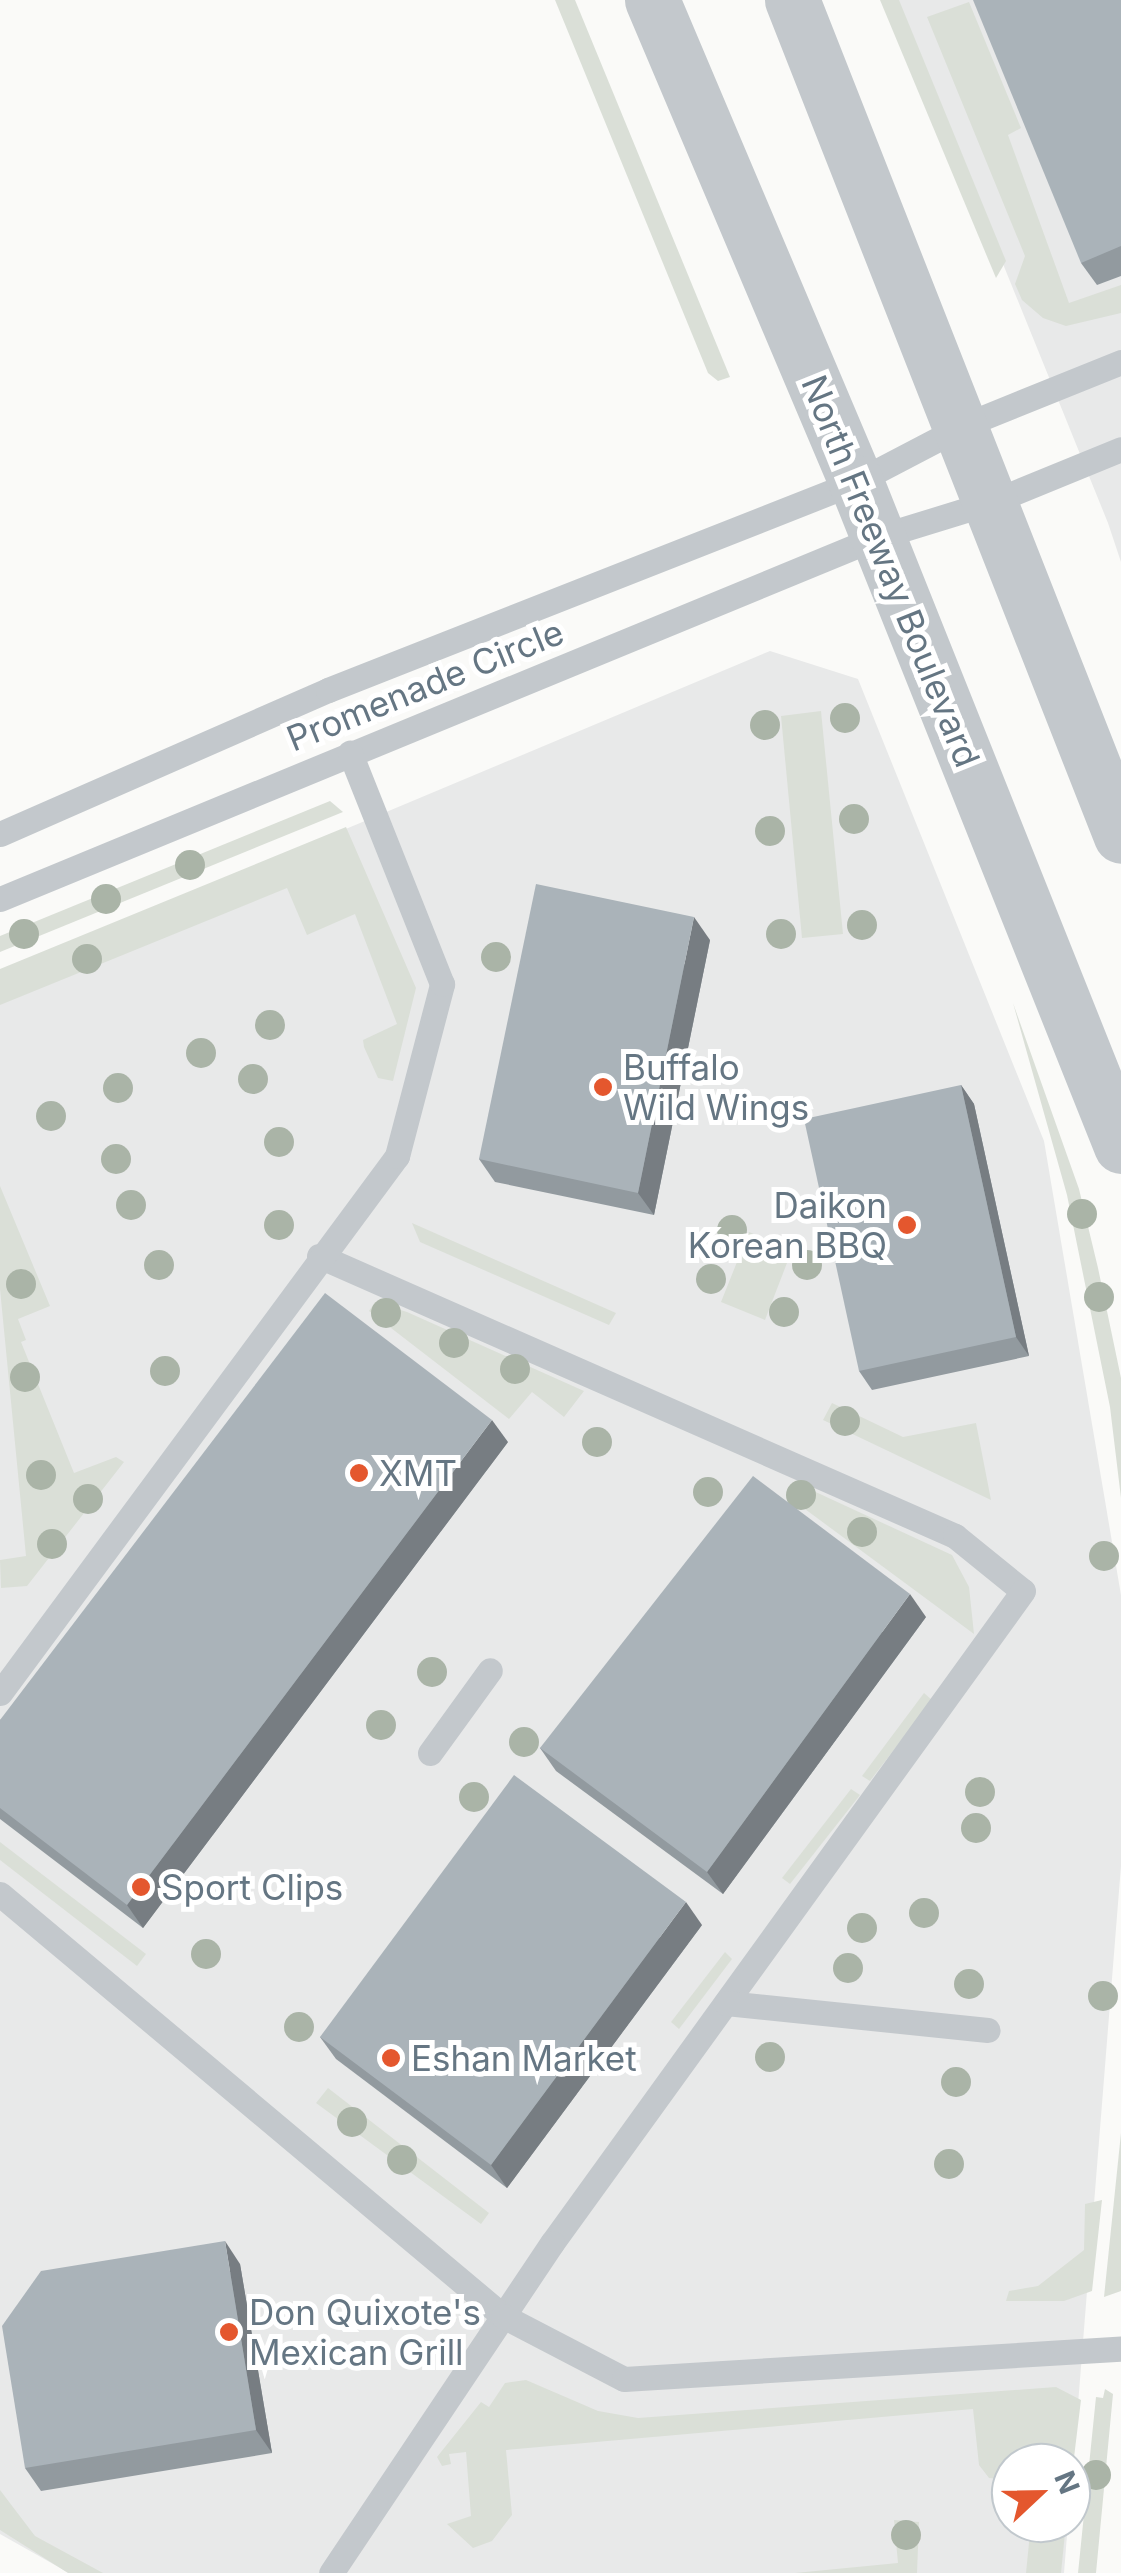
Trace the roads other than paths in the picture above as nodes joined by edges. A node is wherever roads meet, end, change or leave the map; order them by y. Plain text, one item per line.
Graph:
1 (652, 0) edge
2 (792, 0) edge
3 (1121, 362) edge
4 (965, 425) junction
5 (1121, 449) edge
6 (856, 482) junction
7 (992, 502) junction
8 (878, 536) junction
9 (350, 753) junction
10 (0, 834) edge
11 (1121, 836) edge
12 (0, 900) edge
13 (1121, 1146) edge
14 (319, 1256) junction
15 (490, 1670) dead end
16 (0, 1693) edge
17 (430, 1752) dead end
18 (0, 1894) edge
19 (726, 2002) junction
20 (988, 2030) dead end
21 (503, 2316) junction
22 (1121, 2350) edge
23 (331, 2573) edge

1 - 6 street, North Freeway Boulevard
2 - 4 street
3 - 4 lane, Promenade Circle
4 - 6 lane, Promenade Circle
4 - 7 street
5 - 7 lane, Promenade Circle
6 - 8 street, North Freeway Boulevard
6 - 10 lane, Promenade Circle
7 - 8 lane, Promenade Circle
7 - 11 street
8 - 9 lane, Promenade Circle
8 - 13 street, North Freeway Boulevard
9 - 12 lane, Promenade Circle
9 - 14 lane
14 - 16 lane
14 - 19 lane
15 - 17 lane
18 - 21 lane
19 - 20 lane
19 - 21 lane
21 - 22 lane
21 - 23 lane

